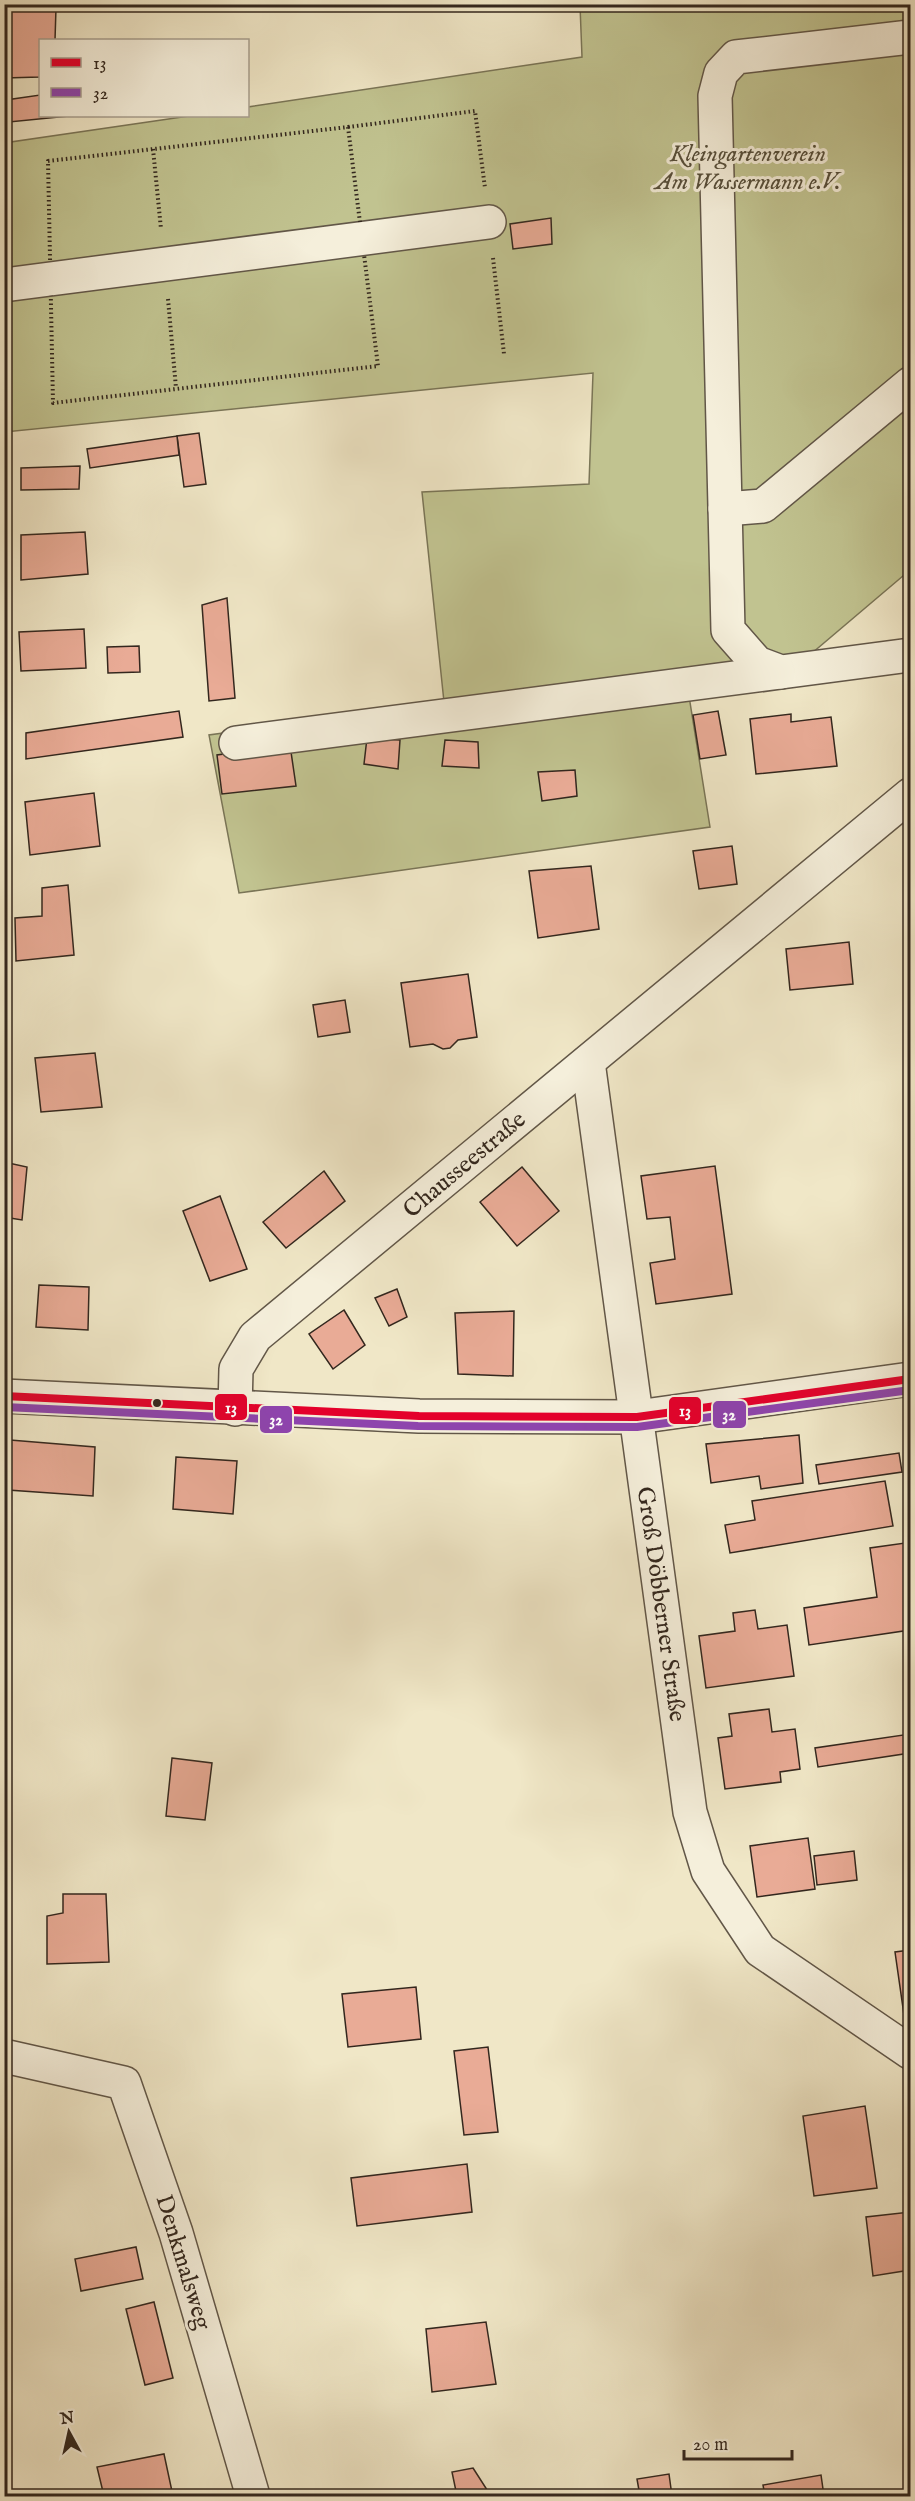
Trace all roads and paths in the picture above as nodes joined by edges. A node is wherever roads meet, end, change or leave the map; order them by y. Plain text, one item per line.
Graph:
1 (910, 37) edge
2 (489, 222) dead end
3 (4, 285) edge
4 (910, 384) edge
5 (725, 508) junction
6 (910, 655) edge
7 (782, 672) junction
8 (236, 743) dead end
9 (910, 795) edge
10 (588, 1062) junction
11 (910, 1379) edge
12 (4, 1396) edge
13 (235, 1408) junction
14 (637, 1417) junction
15 (910, 2052) edge
16 (4, 2056) edge
17 (253, 2496) edge

1 - 5 street
2 - 3 street
4 - 5 street
5 - 7 street
6 - 7 street
7 - 8 street
9 - 10 street, Chausseestraße
10 - 13 street, Chausseestraße
10 - 14 street, Groß Döbberner Straße
11 - 14 street
12 - 13 street
13 - 14 street
14 - 15 street, Groß Döbberner Straße
16 - 17 street, Denkmalsweg

